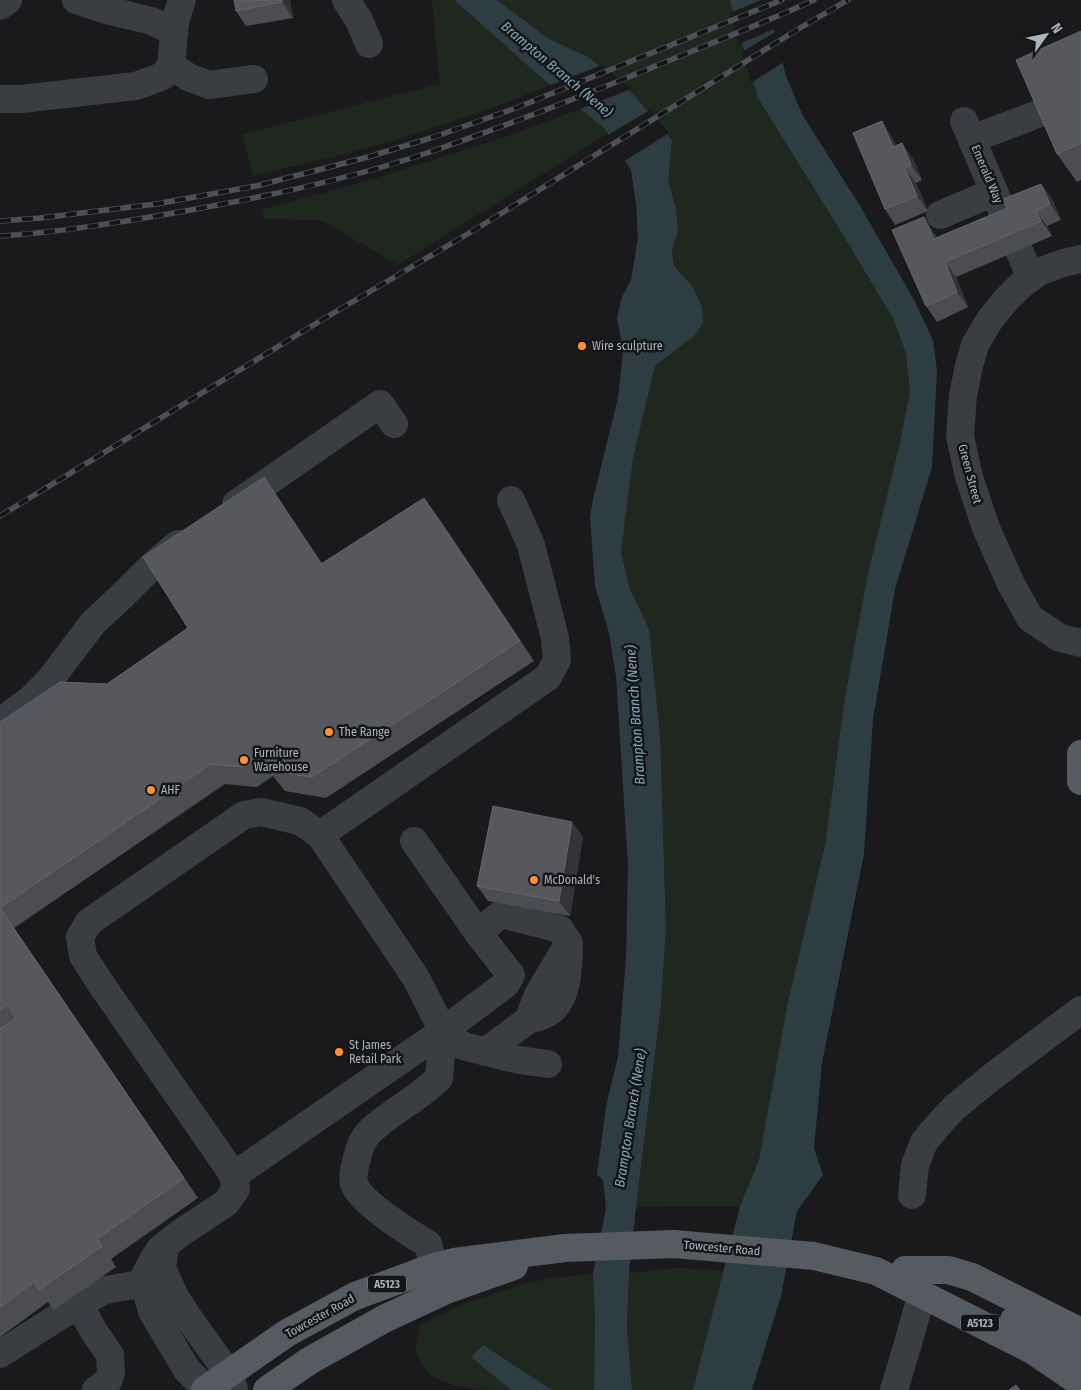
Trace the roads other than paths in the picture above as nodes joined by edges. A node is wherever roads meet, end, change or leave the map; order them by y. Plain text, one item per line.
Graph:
1 (8, 0) edge
2 (76, 0) edge
3 (182, 0) edge
4 (346, 0) edge
5 (0, 6) edge
6 (174, 32) junction
7 (368, 44) dead end
8 (171, 64) junction
9 (254, 79) dead end
10 (0, 100) edge
11 (1042, 112) edge
12 (994, 192) junction
13 (940, 215) dead end
14 (1081, 259) edge
15 (1031, 278) junction
16 (394, 424) dead end
17 (511, 500) dead end
18 (1081, 644) edge
19 (0, 722) edge
20 (1081, 754) edge
21 (1081, 781) edge
22 (320, 835) junction
23 (414, 841) dead end
24 (478, 933) junction
25 (1081, 1010) edge
26 (443, 1031) junction
27 (485, 1052) junction
28 (548, 1064) dead end
29 (233, 1176) junction
30 (912, 1195) dead end
31 (565, 1248) junction
32 (155, 1263) junction
33 (434, 1267) junction
34 (876, 1270) junction
35 (905, 1270) junction
36 (922, 1293) junction
37 (79, 1304) junction
38 (1081, 1330) edge
39 (176, 1353) junction
40 (0, 1354) edge
41 (1081, 1354) edge
42 (309, 1360) junction
43 (1081, 1383) edge
44 (234, 1385) edge
45 (96, 1390) edge
46 (178, 1390) edge
47 (206, 1390) edge
48 (267, 1390) edge
49 (894, 1390) edge

1 - 5 street
2 - 6 street
3 - 6 street
4 - 7 street
6 - 8 street
8 - 9 street
8 - 10 street
11 - 12 street, Emerald Way
12 - 13 street
12 - 15 street, Emerald Way
14 - 15 street, Green Street
15 - 18 street, Green Street
16 - 19 street
17 - 22 street
20 - 21 main road
22 - 26 street
22 - 29 street
23 - 24 street
24 - 26 street
24 - 27 street
25 - 30 street
26 - 27 street
26 - 29 street
26 - 33 street
27 - 28 street
29 - 32 street
31 - 33 main road, Towcester Road / A5123
31 - 34 main road, Towcester Road / A5123
31 - 42 main road, Towcester Road / A5123
32 - 37 street
32 - 39 street
32 - 44 street
33 - 44 main road, Towcester Road / A5123
34 - 35 main road, Towcester Road / A5123
34 - 36 main road, Towcester Road / A5123
35 - 38 main road
35 - 41 main road, Towcester Road / A5123
36 - 43 main road, Towcester Road / A5123
36 - 49 street
37 - 40 street
37 - 45 street
39 - 46 street
39 - 47 street
42 - 44 street
42 - 48 main road, Towcester Road / A5123
44 - 47 main road, Towcester Road / A5123

